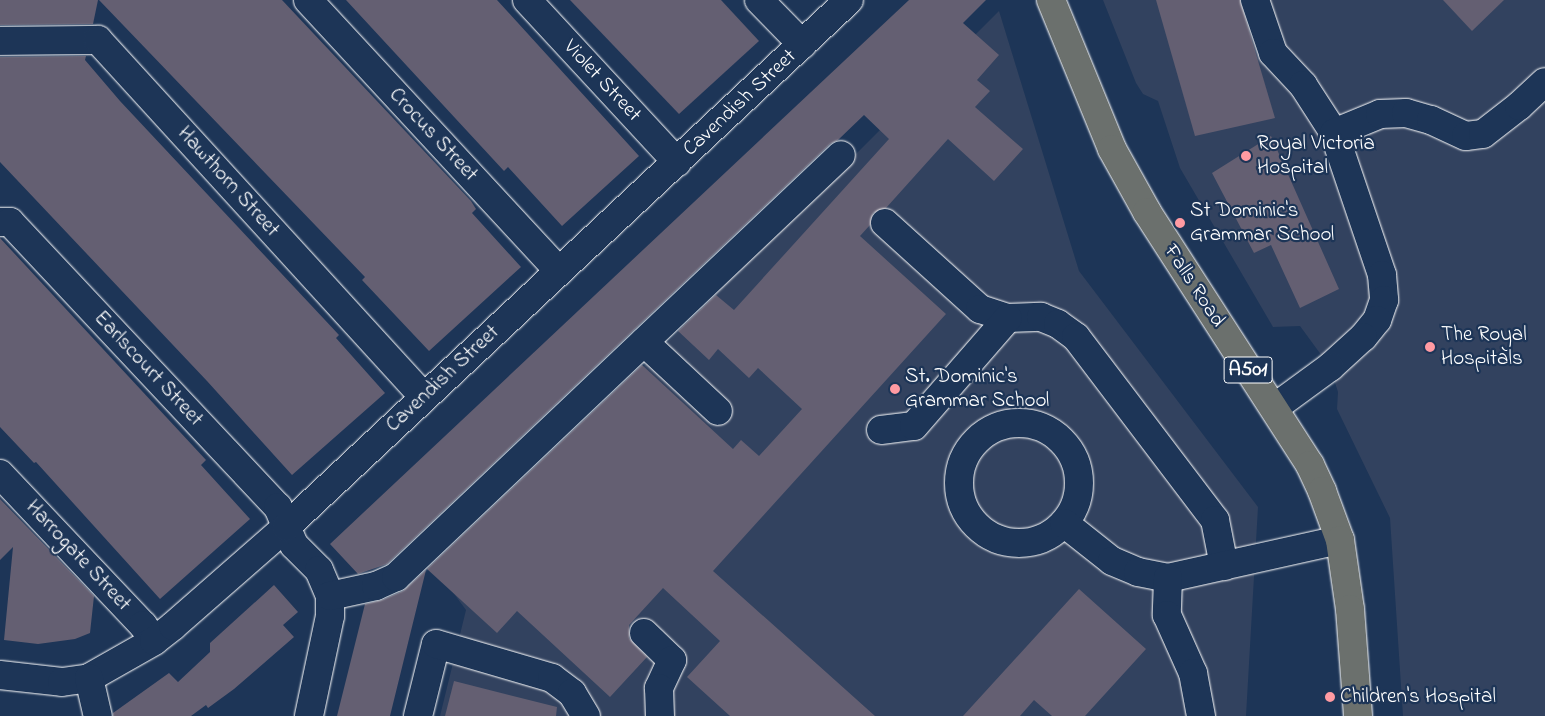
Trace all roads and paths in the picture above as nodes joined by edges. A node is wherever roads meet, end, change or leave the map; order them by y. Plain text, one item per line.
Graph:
1 (308, 0) edge
2 (527, 0) edge
3 (759, 0) edge
4 (849, 0) edge
5 (1051, 0) edge
6 (1255, 0) edge
7 (0, 41) edge
8 (802, 44) junction
9 (1545, 82) edge
10 (1334, 133) junction
11 (841, 155) dead end
12 (677, 162) junction
13 (0, 222) edge
14 (886, 223) dead end
15 (558, 270) junction
16 (1008, 318) junction
17 (644, 342) junction
18 (424, 397) junction
19 (1274, 408) junction
20 (718, 411) dead end
21 (881, 430) dead end
22 (0, 474) edge
23 (1064, 523) junction
24 (286, 527) junction
25 (1340, 540) junction
26 (1224, 566) junction
27 (1168, 578) junction
28 (330, 596) junction
29 (644, 633) dead end
30 (154, 641) junction
31 (0, 675) edge
32 (90, 678) junction
33 (98, 716) edge
34 (309, 716) edge
35 (418, 716) edge
36 (586, 716) edge
37 (660, 716) edge
38 (1201, 716) edge
39 (1358, 716) edge

1 - 15 street, Crocus Street
2 - 12 street, Violet Street
3 - 8 street
4 - 8 street, Cavendish Street
5 - 19 main road, Falls Road / A501
6 - 10 street
7 - 18 street, Hawthorn Street
8 - 12 street, Cavendish Street
9 - 10 street
10 - 19 street
11 - 17 street
12 - 15 street, Cavendish Street
13 - 24 street, Earlscourt Street
14 - 16 street
15 - 18 street, Cavendish Street
16 - 21 street
16 - 26 street
17 - 20 street
17 - 28 street
18 - 24 street, Cavendish Street
19 - 25 main road, Falls Road / A501
22 - 30 street, Harrogate Street
23 - 23 street
23 - 27 street
24 - 28 street, Earlscourt Street
24 - 30 street, Cavendish Street
25 - 26 street
25 - 39 main road, Falls Road / A501
26 - 27 street
27 - 38 street
28 - 34 street
29 - 37 street
30 - 32 street, Cavendish Street
31 - 32 street, Cavendish Street
32 - 33 street
35 - 36 street

